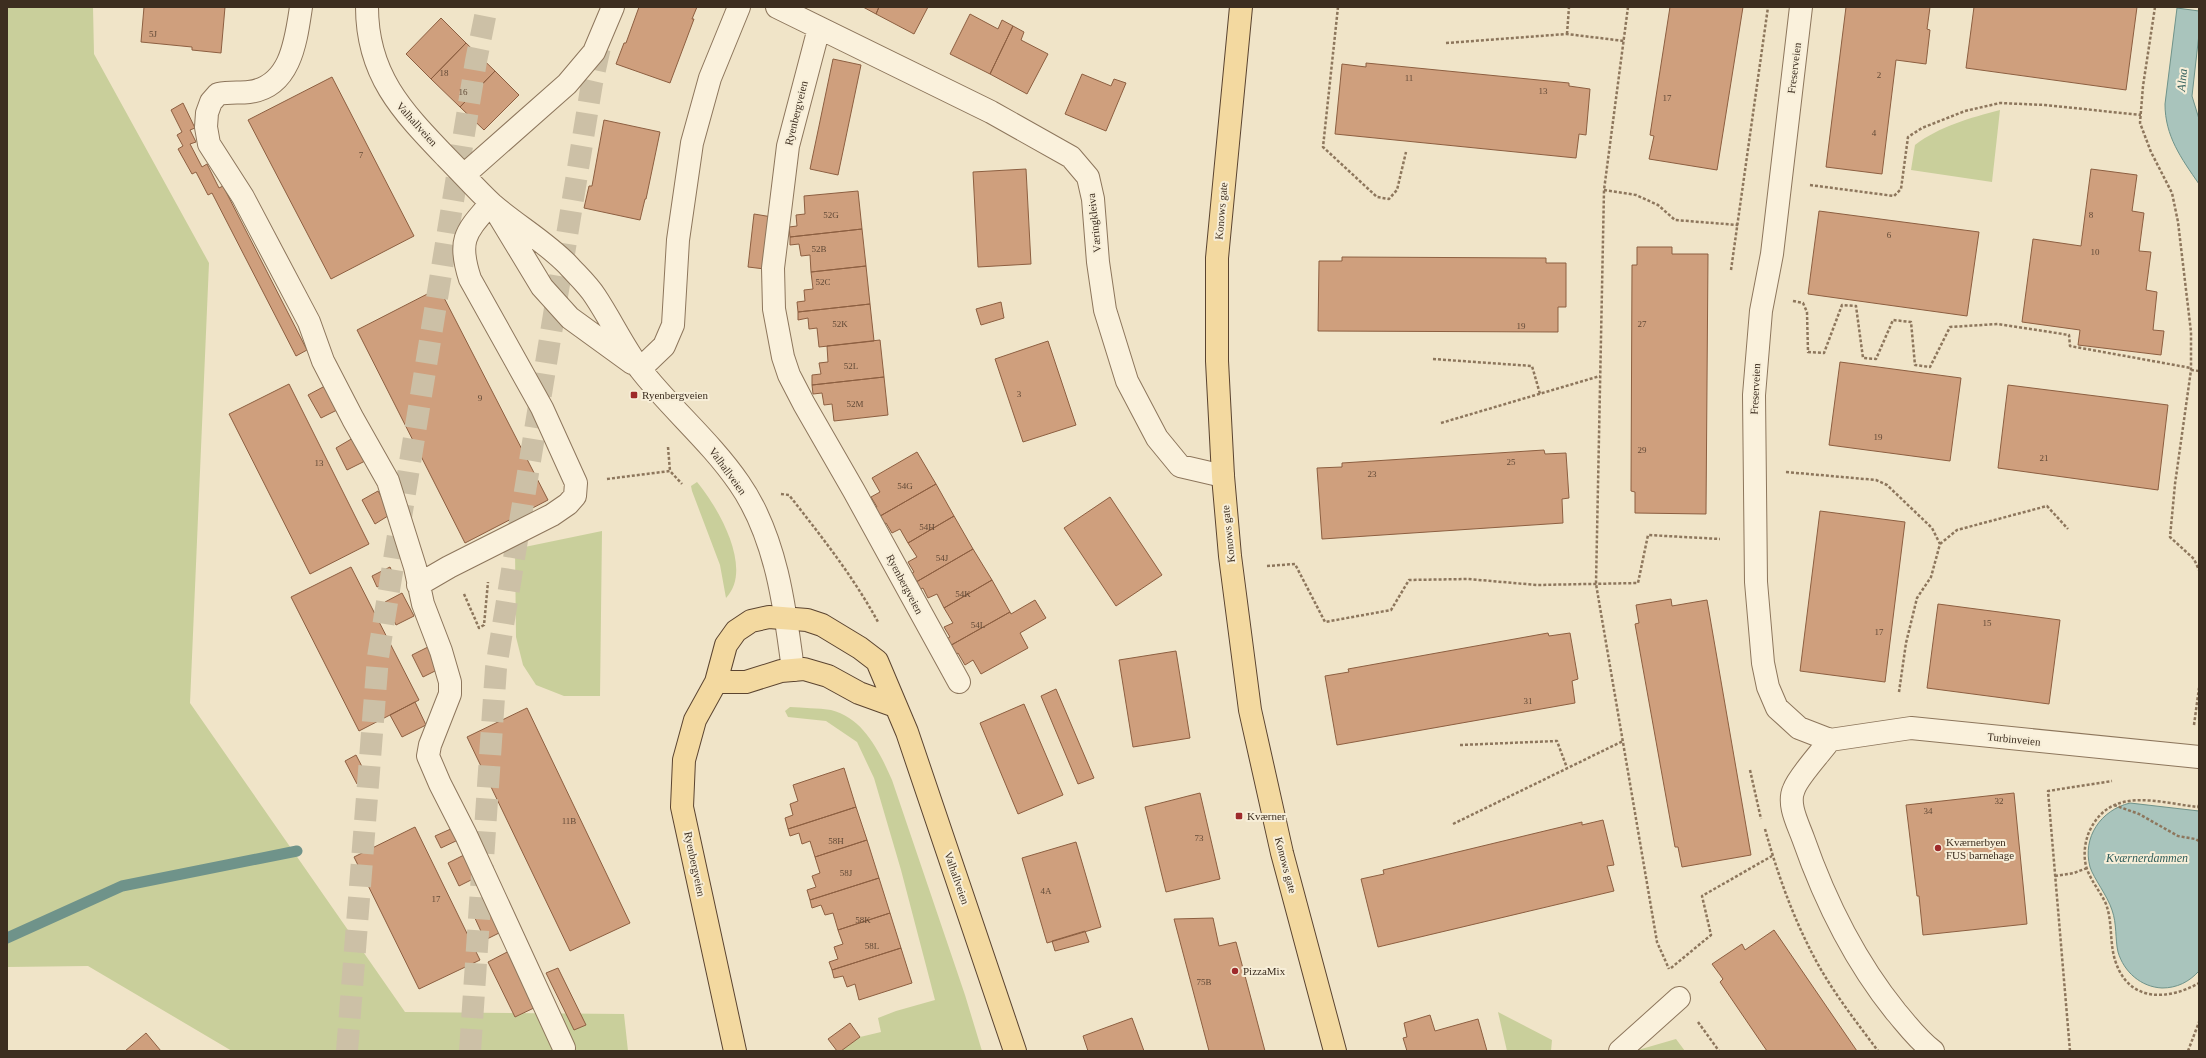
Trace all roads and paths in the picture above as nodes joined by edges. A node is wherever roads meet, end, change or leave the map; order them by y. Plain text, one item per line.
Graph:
1 (301, 7) edge
2 (367, 7) edge
3 (613, 7) edge
4 (739, 7) edge
5 (777, 7) edge
6 (1241, 7) edge
7 (1338, 7) edge
8 (1569, 7) edge
9 (1628, 7) edge
10 (1768, 7) edge
11 (1801, 7) edge
12 (2155, 7) edge
13 (819, 28) junction
14 (1567, 34) junction
15 (1624, 41) junction
16 (1446, 43) dead end
17 (2140, 115) junction
18 (1406, 152) dead end
19 (464, 175) junction
20 (1802, 184) dead end
21 (1604, 190) junction
22 (491, 203) junction
23 (1738, 226) junction
24 (1731, 270) dead end
25 (1788, 301) dead end
26 (1434, 359) dead end
27 (640, 369) junction
28 (2191, 369) junction
29 (2199, 371) edge
30 (1600, 376) junction
31 (1540, 394) junction
32 (1441, 423) dead end
33 (667, 440) dead end
34 (670, 471) junction
35 (1779, 472) dead end
36 (1222, 476) junction
37 (606, 480) dead end
38 (682, 484) dead end
39 (740, 485) junction
40 (2068, 529) dead end
41 (1720, 539) dead end
42 (1940, 544) junction
43 (451, 566) junction
44 (1267, 566) dead end
45 (2199, 570) edge
46 (488, 581) dead end
47 (1596, 584) junction
48 (418, 585) junction
49 (786, 617) junction
50 (880, 626) dead end
51 (793, 670) junction
52 (716, 682) junction
53 (959, 682) dead end
54 (2199, 688) edge
55 (1899, 692) dead end
56 (895, 706) junction
57 (2193, 732) dead end
58 (1830, 740) junction
59 (1623, 741) junction
60 (1460, 745) dead end
61 (2120, 750) junction
62 (2199, 757) edge
63 (1567, 768) junction
64 (2114, 805) junction
65 (2199, 805) edge
66 (1453, 824) dead end
67 (2199, 842) edge
68 (1772, 856) dead end
69 (2087, 868) junction
70 (2055, 876) junction
71 (1669, 970) junction
72 (2199, 983) edge
73 (1679, 998) junction
74 (2199, 1022) edge
75 (564, 1048) dead end
76 (735, 1051) edge
77 (1015, 1051) edge
78 (1335, 1051) edge
79 (1620, 1051) edge
80 (1719, 1051) edge
81 (1933, 1051) edge
82 (2070, 1051) edge
83 (2188, 1051) edge

1 - 48 street
2 - 19 street, Valhallveien
3 - 19 street
4 - 27 street
5 - 13 street, Væringkleiva
6 - 36 main road, Konows gate
7 - 18 path
8 - 14 path
9 - 15 path
10 - 23 path
11 - 58 street, Freserveien
12 - 17 path
13 - 36 street, Væringkleiva
13 - 53 street, Ryenbergveien
14 - 15 path
14 - 16 path
15 - 21 path
17 - 20 path
17 - 28 path
19 - 22 street, Valhallveien
21 - 23 path
21 - 30 path
22 - 27 street, Valhallveien
22 - 27 street, Valhallveien
22 - 43 street
23 - 24 path
25 - 28 path
26 - 31 path
27 - 39 street, Valhallveien
28 - 29 path
28 - 45 path
30 - 31 path
30 - 47 path
31 - 32 path
33 - 34 path
34 - 37 path
34 - 38 path
35 - 42 path
36 - 78 main road, Konows gate
39 - 49 street, Valhallveien
39 - 50 path
40 - 42 path
41 - 47 path
42 - 55 path
43 - 46 path
43 - 48 street
44 - 47 path
47 - 59 path
48 - 75 street
49 - 51 street, Valhallveien
49 - 52 main road, Ryenbergveien
49 - 56 main road, Valhallveien
51 - 52 main road
51 - 56 main road
52 - 76 main road, Ryenbergveien
54 - 57 path
56 - 77 main road, Valhallveien
58 - 61 street, Turbinveien
58 - 81 street
59 - 63 path
59 - 71 path
60 - 63 path
61 - 62 street, Turbinveien
61 - 70 path
63 - 66 path
64 - 65 path
64 - 67 path
64 - 69 path
68 - 71 path
69 - 70 path
69 - 72 path
70 - 82 path
71 - 73 path
73 - 79 street
73 - 80 path
74 - 83 path

